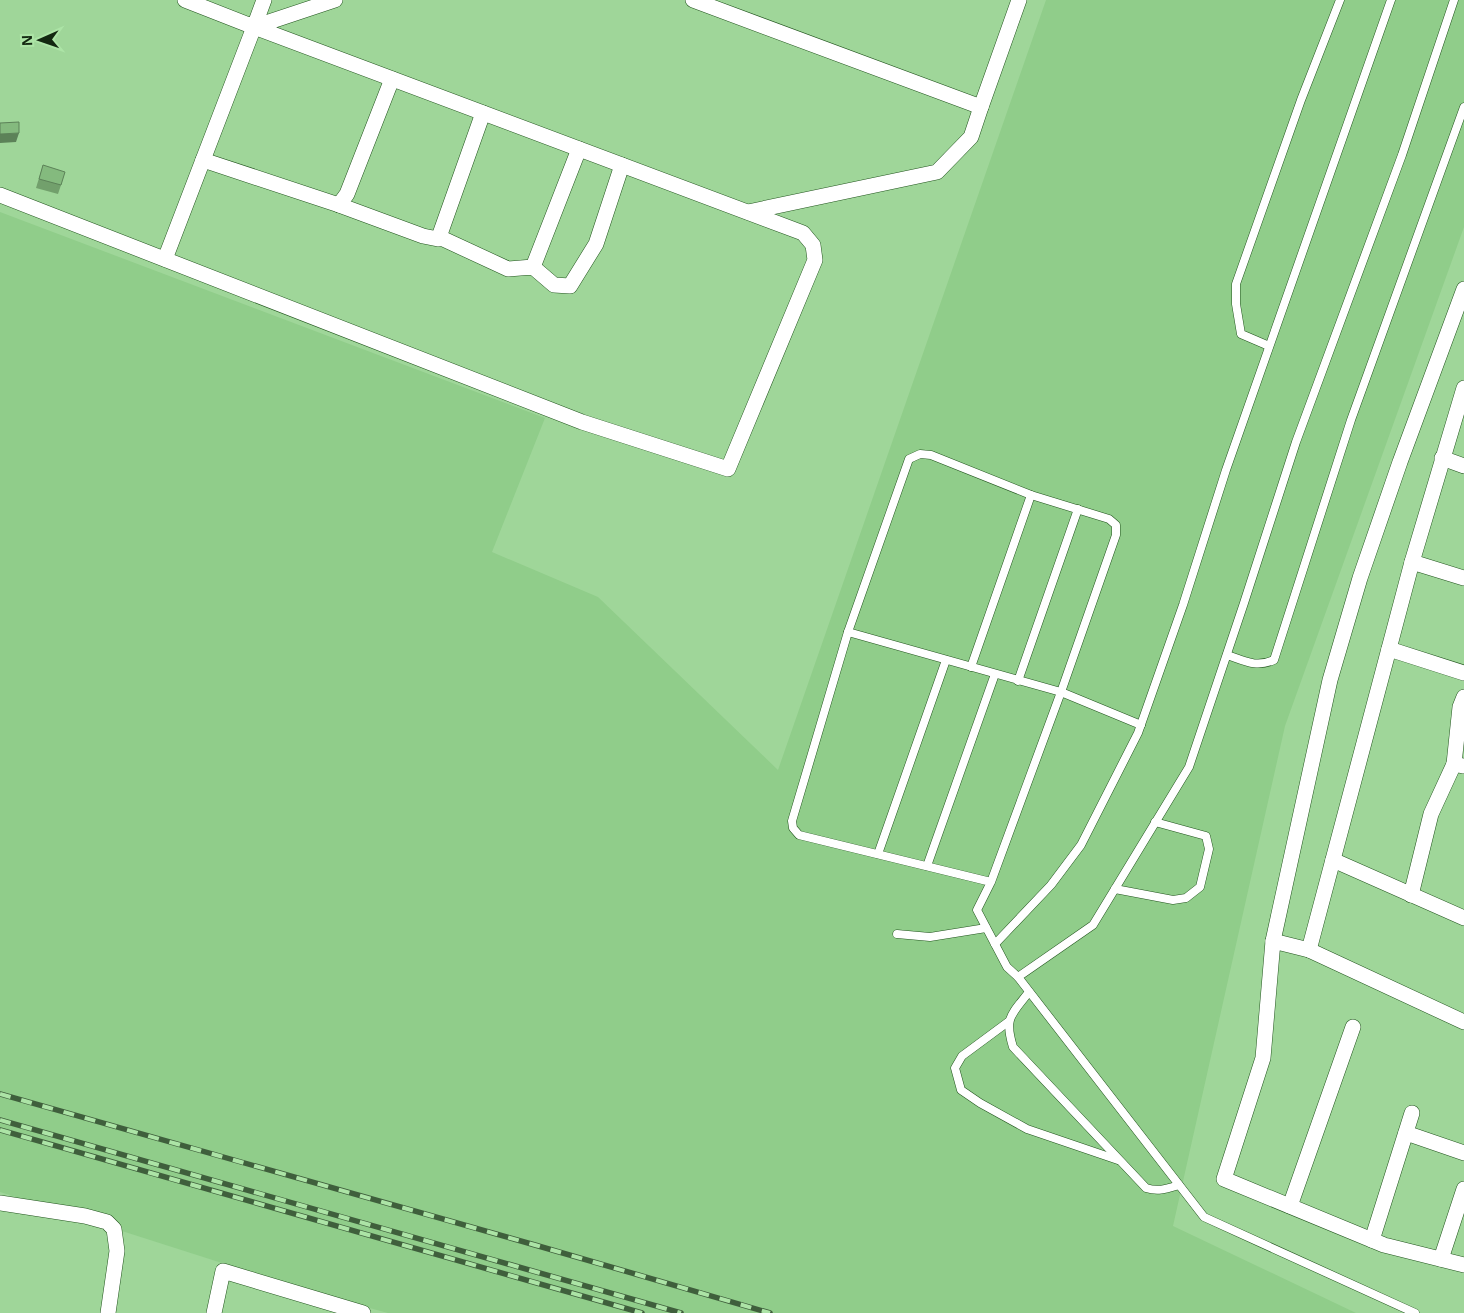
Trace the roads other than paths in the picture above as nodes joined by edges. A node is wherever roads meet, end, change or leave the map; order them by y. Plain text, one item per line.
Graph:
1 (185, 0) edge
2 (264, 0) edge
3 (335, 0) edge
4 (693, 0) edge
5 (1019, 0) edge
6 (1340, 0) edge
7 (1391, 0) edge
8 (1454, 0) edge
9 (254, 27) junction
10 (392, 79) junction
11 (981, 106) junction
12 (1464, 107) edge
13 (483, 113) junction
14 (579, 149) junction
15 (202, 160) junction
16 (622, 165) junction
17 (0, 195) edge
18 (339, 205) junction
19 (748, 212) junction
20 (439, 237) junction
21 (165, 259) junction
22 (533, 267) junction
23 (1464, 289) edge
24 (1457, 330) edge
25 (1270, 346) junction
26 (1464, 388) edge
27 (1442, 458) junction
28 (1464, 466) edge
29 (1031, 495) junction
30 (1078, 509) junction
31 (1412, 562) junction
32 (1464, 578) edge
33 (848, 632) junction
34 (1389, 649) junction
35 (1227, 655) junction
36 (946, 660) junction
37 (971, 667) junction
38 (1464, 673) edge
39 (995, 674) junction
40 (1018, 681) junction
41 (1062, 692) junction
42 (1464, 697) edge
43 (1141, 724) junction
44 (1459, 766) edge
45 (1155, 822) junction
46 (878, 854) junction
47 (1333, 860) junction
48 (927, 866) junction
49 (991, 882) junction
50 (1115, 889) junction
51 (1411, 895) junction
52 (1464, 918) edge
53 (986, 928) junction
54 (896, 934) dead end
55 (1273, 941) junction
56 (995, 944) junction
57 (1309, 950) junction
58 (1018, 977) junction
59 (1029, 992) junction
60 (1464, 1021) edge
61 (1008, 1022) junction
62 (1353, 1027) dead end
63 (1412, 1113) dead end
64 (1406, 1133) junction
65 (1464, 1153) edge
66 (1120, 1161) junction
67 (1178, 1185) junction
68 (1464, 1189) edge
69 (0, 1203) edge
70 (1290, 1206) junction
71 (1372, 1240) junction
72 (1441, 1259) junction
73 (1464, 1265) edge
74 (310, 1306) edge
75 (108, 1313) edge
76 (214, 1313) edge
77 (363, 1313) edge
78 (1415, 1313) edge

1 - 9 street
2 - 9 street
3 - 9 street
4 - 11 street
5 - 11 street
6 - 25 lane
7 - 25 lane
8 - 35 lane
9 - 10 street
9 - 15 street
10 - 13 street
10 - 18 street
11 - 19 street
12 - 35 lane
13 - 14 street
13 - 20 street
14 - 16 street
14 - 22 street
15 - 18 street
15 - 21 street
16 - 19 street
16 - 22 street
17 - 21 street
18 - 20 street
19 - 21 street
20 - 22 street
23 - 24 street
24 - 55 street
25 - 43 lane
26 - 27 street
27 - 28 street
27 - 31 street
29 - 30 lane
29 - 33 lane
29 - 37 lane
30 - 40 lane
30 - 41 lane
31 - 32 street
31 - 34 street
33 - 36 lane
33 - 46 lane
34 - 38 street
34 - 47 street
35 - 45 lane
36 - 37 lane
36 - 46 lane
37 - 39 lane
39 - 40 lane
39 - 48 lane
40 - 41 lane
41 - 43 lane
41 - 49 lane
42 - 44 street
43 - 56 lane
44 - 51 street
45 - 50 lane
45 - 50 lane
46 - 48 lane
47 - 51 street
47 - 57 street
48 - 49 lane
49 - 53 lane
50 - 58 lane
51 - 52 street
53 - 54 lane
53 - 56 lane
55 - 57 street
55 - 70 street
56 - 58 lane
57 - 60 street
58 - 59 lane
59 - 61 lane
59 - 67 lane
61 - 66 lane
61 - 66 lane
62 - 70 street
63 - 64 street
64 - 65 street
64 - 71 street
66 - 67 lane
67 - 78 lane
68 - 72 street
69 - 75 street
70 - 71 street
71 - 72 street
72 - 73 street
74 - 76 street
74 - 77 street

